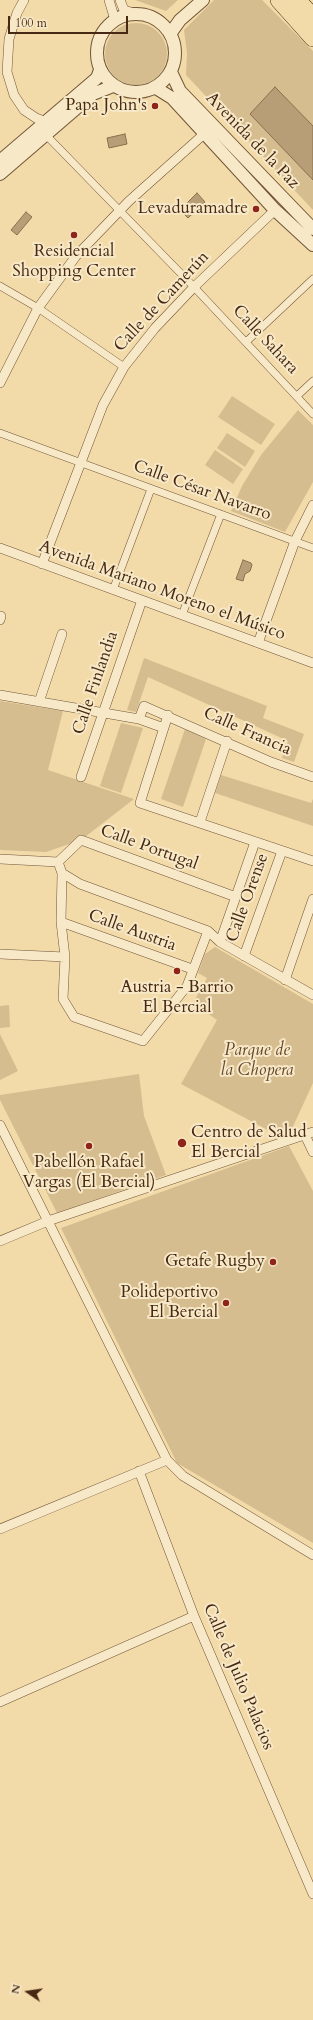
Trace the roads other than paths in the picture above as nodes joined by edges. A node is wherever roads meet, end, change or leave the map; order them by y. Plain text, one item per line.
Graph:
1 (24, 0) edge
2 (109, 0) edge
3 (120, 0) edge
4 (190, 0) edge
5 (203, 0) edge
6 (272, 0) edge
7 (279, 0) edge
8 (288, 0) edge
9 (297, 0) edge
10 (137, 14) junction
11 (115, 20) junction
12 (308, 21) edge
13 (162, 24) junction
14 (170, 34) junction
15 (313, 38) edge
16 (100, 70) junction
17 (171, 72) junction
18 (113, 86) junction
19 (156, 88) junction
20 (46, 122) junction
21 (46, 134) junction
22 (204, 134) junction
23 (0, 161) edge
24 (0, 174) edge
25 (119, 210) junction
26 (275, 210) junction
27 (313, 229) edge
28 (313, 245) edge
29 (313, 279) edge
30 (0, 286) edge
31 (194, 286) junction
32 (38, 308) junction
33 (246, 342) junction
34 (124, 367) junction
35 (313, 381) edge
36 (0, 383) edge
37 (296, 396) junction
38 (313, 414) edge
39 (0, 433) edge
40 (80, 463) junction
41 (151, 489) junction
42 (313, 505) edge
43 (221, 514) junction
44 (295, 541) junction
45 (0, 548) edge
46 (313, 548) edge
47 (42, 564) junction
48 (113, 590) junction
49 (142, 600) junction
50 (182, 615) junction
51 (62, 634) dead end
52 (258, 643) junction
53 (313, 663) edge
54 (0, 695) edge
55 (39, 702) junction
56 (103, 713) junction
57 (168, 715) junction
58 (139, 718) junction
59 (164, 728) junction
60 (227, 742) junction
61 (81, 777) dead end
62 (313, 777) edge
63 (200, 822) junction
64 (255, 842) junction
65 (282, 851) junction
66 (0, 859) edge
67 (313, 861) edge
68 (58, 862) junction
69 (62, 873) junction
70 (236, 897) junction
71 (313, 899) edge
72 (61, 922) junction
73 (208, 931) junction
74 (220, 942) junction
75 (0, 954) edge
76 (244, 956) junction
77 (65, 957) junction
78 (192, 969) junction
79 (285, 980) junction
80 (313, 995) edge
81 (0, 1125) edge
82 (309, 1134) edge
83 (313, 1152) edge
84 (48, 1221) junction
85 (0, 1241) edge
86 (167, 1460) junction
87 (140, 1471) junction
88 (0, 1529) edge
89 (313, 1555) edge
90 (194, 1616) junction
91 (0, 1702) edge
92 (313, 1894) edge

1 - 20 street
2 - 11 street
3 - 10 street
4 - 13 street
5 - 14 street
6 - 12 highway
7 - 12 highway
8 - 12 highway
9 - 12 highway
10 - 11 street
10 - 13 street
11 - 16 street
12 - 15 highway
13 - 14 street
14 - 17 street
16 - 18 street
16 - 20 street
17 - 19 street
17 - 27 street, Avenida de la Paz
18 - 19 street
18 - 21 street
19 - 22 street
20 - 23 street
21 - 24 street
21 - 25 street, Calle Sahara
22 - 25 street
22 - 26 street
25 - 31 street, Calle Sahara
25 - 32 street
26 - 28 street
26 - 31 street, Calle de Camerún
29 - 33 street
30 - 32 street
31 - 33 street, Calle Sahara
31 - 34 street, Calle de Camerún
32 - 34 street
32 - 36 street
33 - 37 street, Calle Sahara
34 - 40 street, Calle de Camerún
35 - 37 street
37 - 38 street, Calle Sahara
39 - 40 street, Calle César Navarro
40 - 41 street, Calle César Navarro
40 - 47 street, Calle de Camerún
41 - 43 street, Calle César Navarro
41 - 48 street
42 - 44 street
43 - 44 street, Calle César Navarro
43 - 50 street
44 - 46 street, Calle César Navarro
44 - 52 street
45 - 47 street, Avenida Mariano Moreno el Músico
47 - 48 street, Avenida Mariano Moreno el Músico
48 - 49 street, Avenida Mariano Moreno el Músico
49 - 50 street, Avenida Mariano Moreno el Músico
49 - 56 street, Calle Finlandia
50 - 52 street, Avenida Mariano Moreno el Músico
51 - 55 street
52 - 53 street, Avenida Mariano Moreno el Músico
54 - 55 street
55 - 56 street
56 - 58 street
56 - 61 street, Calle Finlandia
57 - 58 street, Calle Francia
57 - 59 street
57 - 60 street, Calle Francia
58 - 59 street
59 - 63 street
60 - 62 street, Calle Francia
60 - 63 street
63 - 64 street
64 - 65 street
64 - 70 street
65 - 67 street
65 - 76 street, Calle Orense
66 - 68 street
68 - 69 street
68 - 70 street, Calle Portugal
69 - 72 street
69 - 73 street
70 - 74 street
71 - 79 street
72 - 77 street
72 - 78 street, Calle Austria
73 - 74 street
73 - 78 street
74 - 76 street
75 - 77 street
76 - 79 street
77 - 78 street
79 - 80 street
81 - 84 street
82 - 83 street
82 - 84 street
84 - 85 street
84 - 86 street
86 - 87 street
86 - 89 street
87 - 88 street
87 - 90 street, Calle de Julio Palacios
90 - 91 street
90 - 92 street, Calle de Julio Palacios

